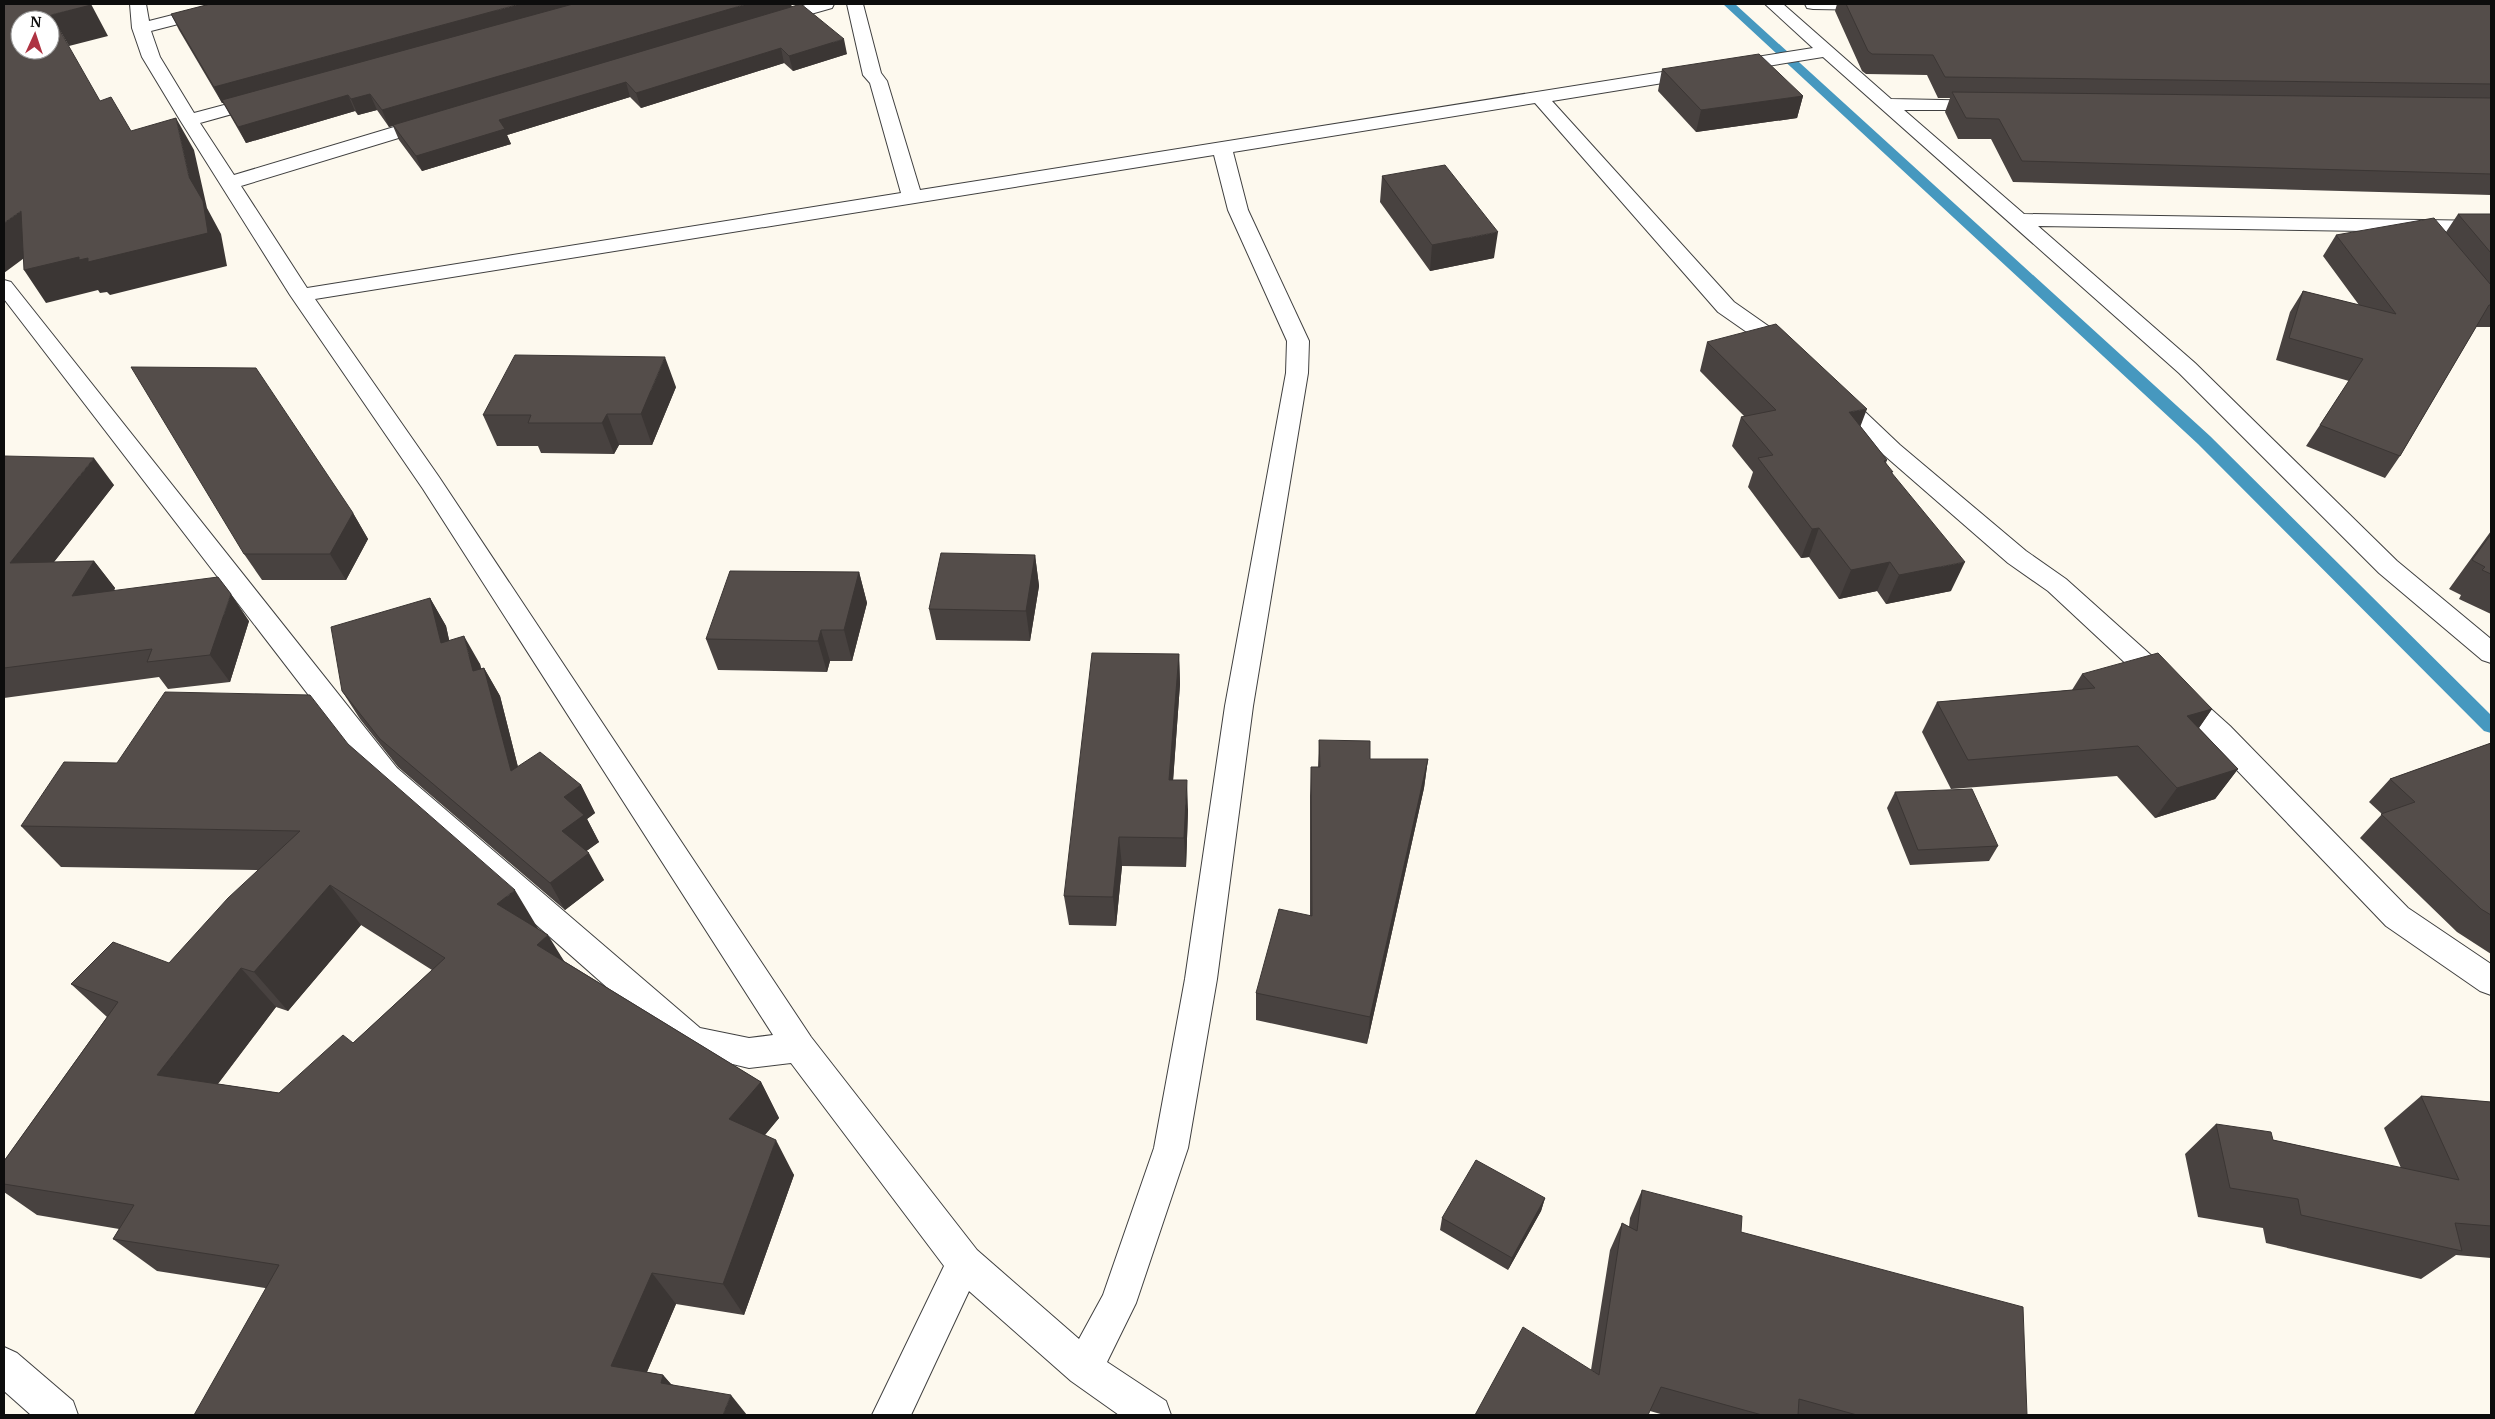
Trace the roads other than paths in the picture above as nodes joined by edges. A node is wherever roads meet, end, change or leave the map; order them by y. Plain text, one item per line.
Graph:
1 (235, 4) edge
2 (826, 4) edge
3 (855, 4) edge
4 (1773, 4) edge
5 (1813, 4) edge
6 (1891, 5) edge
7 (135, 11) edge
8 (759, 24) edge
9 (1820, 52) junction
10 (274, 96) edge
11 (1539, 97) junction
12 (1887, 104) junction
13 (2006, 106) edge
14 (447, 118) edge
15 (189, 120) junction
16 (1222, 147) junction
17 (229, 183) junction
18 (912, 196) junction
19 (2018, 220) junction
20 (2423, 226) junction
21 (2491, 227) edge
22 (2442, 248) edge
23 (4, 286) edge
24 (301, 295) junction
25 (2491, 653) edge
26 (2491, 981) edge
27 (800, 1047) junction
28 (964, 1264) junction
29 (4, 1366) edge
30 (1084, 1368) junction
31 (58, 1415) edge
32 (891, 1415) edge
33 (1152, 1415) edge

1 - 7 street
2 - 8 street
3 - 18 street
4 - 9 street
5 - 6 street
7 - 15 street
9 - 11 street
9 - 12 street
10 - 15 street
11 - 16 street
11 - 26 street
12 - 13 street
12 - 19 street
14 - 17 street
15 - 17 street
16 - 18 street
16 - 30 street
17 - 24 street
18 - 24 street
19 - 20 street
19 - 25 street
20 - 21 street
20 - 22 street
23 - 27 street
24 - 27 street
27 - 28 street
28 - 30 street
28 - 32 street
29 - 31 street
30 - 33 street

